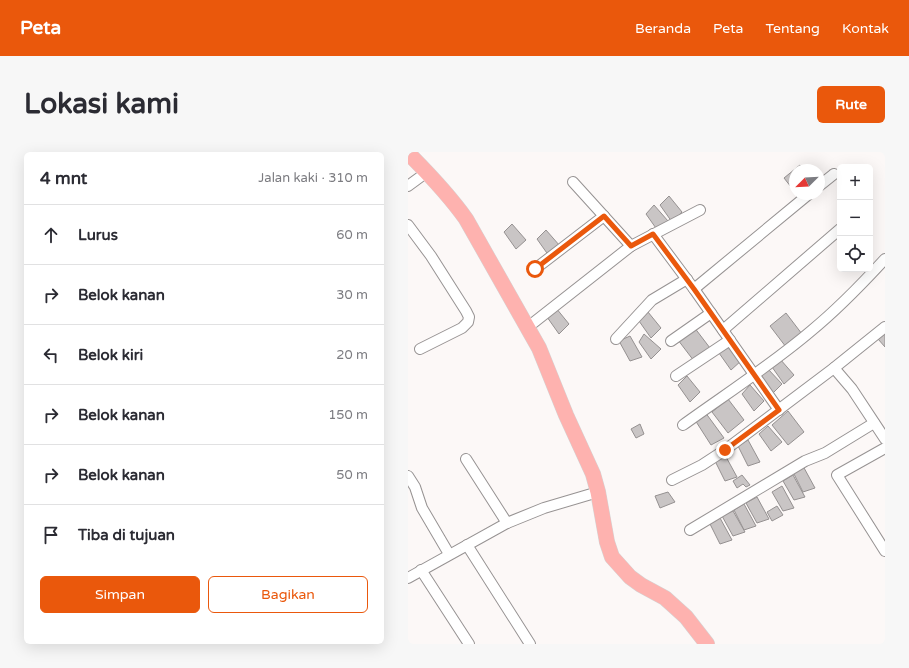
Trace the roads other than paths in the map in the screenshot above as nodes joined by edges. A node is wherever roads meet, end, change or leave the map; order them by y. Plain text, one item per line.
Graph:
1 (408, 153) edge
2 (427, 172) junction
3 (834, 174) dead end
4 (825, 181) edge
5 (573, 182) dead end
6 (408, 186) edge
7 (802, 200) edge
8 (700, 210) dead end
9 (604, 216) junction
10 (408, 225) edge
11 (837, 232) edge
12 (653, 234) junction
13 (631, 246) junction
14 (885, 259) edge
15 (535, 269) dead end
16 (687, 279) junction
17 (694, 289) junction
18 (711, 313) junction
19 (528, 327) junction
20 (885, 327) edge
21 (723, 330) junction
22 (616, 339) dead end
23 (730, 340) junction
24 (671, 341) dead end
25 (420, 349) dead end
26 (834, 368) junction
27 (754, 375) junction
28 (676, 376) dead end
29 (779, 410) junction
30 (874, 423) junction
31 (684, 424) dead end
32 (885, 439) edge
33 (885, 448) edge
34 (466, 459) dead end
35 (408, 476) edge
36 (672, 480) dead end
37 (598, 492) junction
38 (507, 523) junction
39 (690, 530) dead end
40 (467, 545) junction
41 (885, 551) edge
42 (449, 554) junction
43 (421, 570) junction
44 (408, 578) edge
45 (469, 644) edge
46 (530, 644) edge
47 (707, 644) edge

1 - 2 highway
2 - 6 street
2 - 19 highway
3 - 4 street
5 - 9 street
7 - 17 street
8 - 12 street
9 - 13 street
9 - 15 street
10 - 25 street
11 - 21 street
12 - 13 street
12 - 16 street
13 - 19 street
14 - 27 street
16 - 17 street
16 - 22 street
17 - 18 street
18 - 21 street
18 - 24 street
19 - 37 highway
20 - 26 street
21 - 23 street
23 - 27 street
23 - 28 street
26 - 29 street
26 - 30 street
27 - 29 street
27 - 31 street
29 - 36 street
30 - 32 street
30 - 39 street
33 - 41 street
34 - 38 street
35 - 42 street
37 - 38 street
37 - 47 highway
38 - 40 street
40 - 42 street
40 - 46 street
42 - 43 street
43 - 44 street
43 - 45 street

